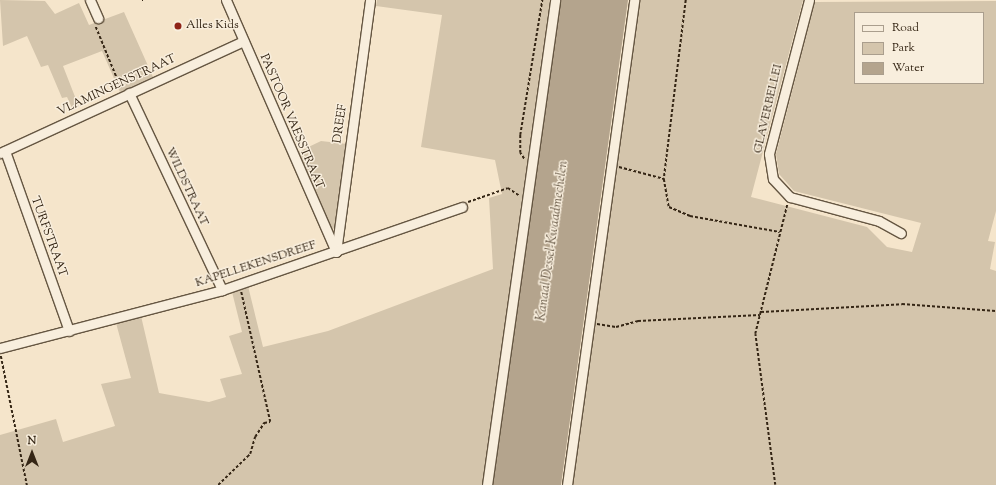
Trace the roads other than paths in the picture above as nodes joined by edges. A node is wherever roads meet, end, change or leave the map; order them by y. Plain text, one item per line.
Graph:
1 (90, 0) edge
2 (226, 0) edge
3 (370, 0) edge
4 (555, 0) edge
5 (634, 0) edge
6 (809, 0) edge
7 (98, 18) road end
8 (244, 41) junction
9 (126, 95) junction
10 (2, 152) edge
11 (462, 206) road end
12 (901, 234) dead end
13 (336, 252) junction
14 (222, 290) junction
15 (69, 331) junction
16 (0, 348) edge
17 (487, 485) edge
18 (567, 485) edge

1 - 7 street
2 - 8 street, PASTOOR VAESSTRAAT
3 - 13 street, DREEF
4 - 17 street
5 - 18 street
6 - 12 street, GLAVERBELLEI
8 - 9 street, VLAMINGENSTRAAT
8 - 13 street, PASTOOR VAESSTRAAT
9 - 10 street, VLAMINGENSTRAAT
9 - 14 street, WILDSTRAAT
10 - 15 street, TURFSTRAAT
11 - 13 street, KAPELLEKENSDREEF
13 - 14 street, KAPELLEKENSDREEF
14 - 15 street, KAPELLEKENSDREEF
15 - 16 street, KAPELLEKENSDREEF

